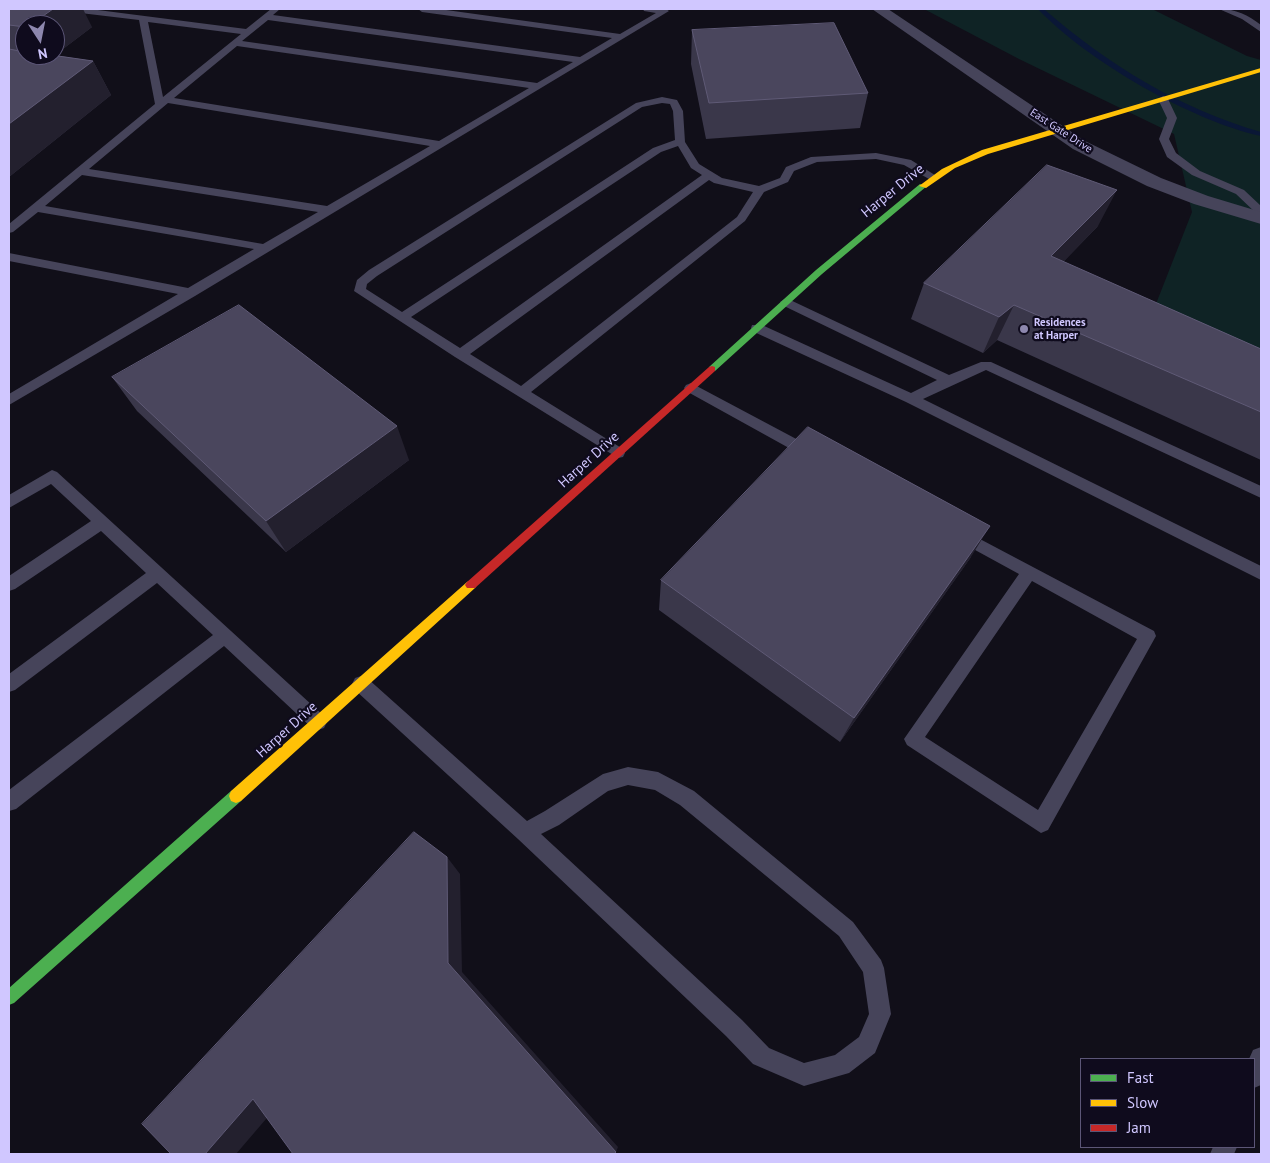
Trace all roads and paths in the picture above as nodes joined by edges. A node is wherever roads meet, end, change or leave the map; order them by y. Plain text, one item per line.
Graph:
1 (72, 9) edge
2 (276, 9) edge
3 (422, 9) edge
4 (647, 9) edge
5 (879, 9) edge
6 (1224, 9) edge
7 (667, 10) edge
8 (266, 17) junction
9 (143, 18) junction
10 (1261, 30) edge
11 (248, 32) junction
12 (622, 37) junction
13 (235, 43) junction
14 (581, 60) junction
15 (1261, 70) edge
16 (537, 86) junction
17 (1163, 99) junction
18 (163, 102) junction
19 (1057, 130) junction
20 (680, 142) junction
21 (440, 144) junction
22 (80, 172) junction
23 (709, 175) junction
24 (933, 176) junction
25 (760, 190) junction
26 (36, 208) junction
27 (330, 210) junction
28 (1261, 212) edge
29 (1261, 218) edge
30 (9, 230) edge
31 (267, 248) junction
32 (9, 257) edge
33 (191, 292) junction
34 (786, 302) junction
35 (403, 317) junction
36 (757, 328) junction
37 (460, 354) junction
38 (949, 380) junction
39 (691, 388) junction
40 (522, 392) junction
41 (10, 398) edge
42 (911, 399) junction
43 (618, 453) junction
44 (830, 464) edge
45 (1261, 492) edge
46 (9, 502) edge
47 (102, 522) junction
48 (951, 530) edge
49 (1029, 572) junction
50 (1261, 573) edge
51 (158, 574) junction
52 (9, 584) edge
53 (225, 636) junction
54 (9, 684) edge
55 (361, 684) junction
56 (318, 722) junction
57 (9, 802) edge
58 (524, 832) junction
59 (9, 998) edge
60 (1261, 1058) edge
61 (1255, 1074) edge

1 - 9 lane
2 - 8 lane
3 - 12 lane
4 - 7 lane
5 - 19 street, East Gate Drive
6 - 10 lane
7 - 12 lane
8 - 11 lane
8 - 14 lane
9 - 11 lane
9 - 18 lane
11 - 13 lane
12 - 14 lane
13 - 16 lane
13 - 18 lane
14 - 16 lane
15 - 17 street, Harper Drive
16 - 21 lane
17 - 19 street, Harper Drive
17 - 28 lane
18 - 21 lane
18 - 22 lane
19 - 24 street, Harper Drive
19 - 29 street, East Gate Drive
20 - 23 lane
20 - 35 lane
20 - 35 lane
21 - 27 lane
22 - 26 lane
22 - 27 lane
23 - 25 lane
23 - 37 lane
24 - 25 lane
24 - 34 street, Harper Drive
25 - 40 lane
26 - 30 lane
26 - 31 lane
27 - 31 lane
31 - 33 lane
32 - 33 lane
33 - 41 lane
34 - 36 street, Harper Drive
34 - 38 lane
35 - 37 lane
36 - 39 street, Harper Drive
36 - 42 lane
37 - 40 lane
38 - 42 lane
38 - 45 lane
39 - 43 street, Harper Drive
39 - 44 lane
40 - 43 lane
42 - 50 lane
43 - 55 street, Harper Drive
46 - 47 lane
47 - 51 lane
47 - 52 lane
48 - 49 lane
49 - 49 lane
51 - 53 lane
51 - 54 lane
53 - 56 lane
53 - 57 lane
55 - 56 street, Harper Drive
55 - 58 lane
56 - 59 street, Harper Drive
58 - 58 lane
60 - 61 lane

